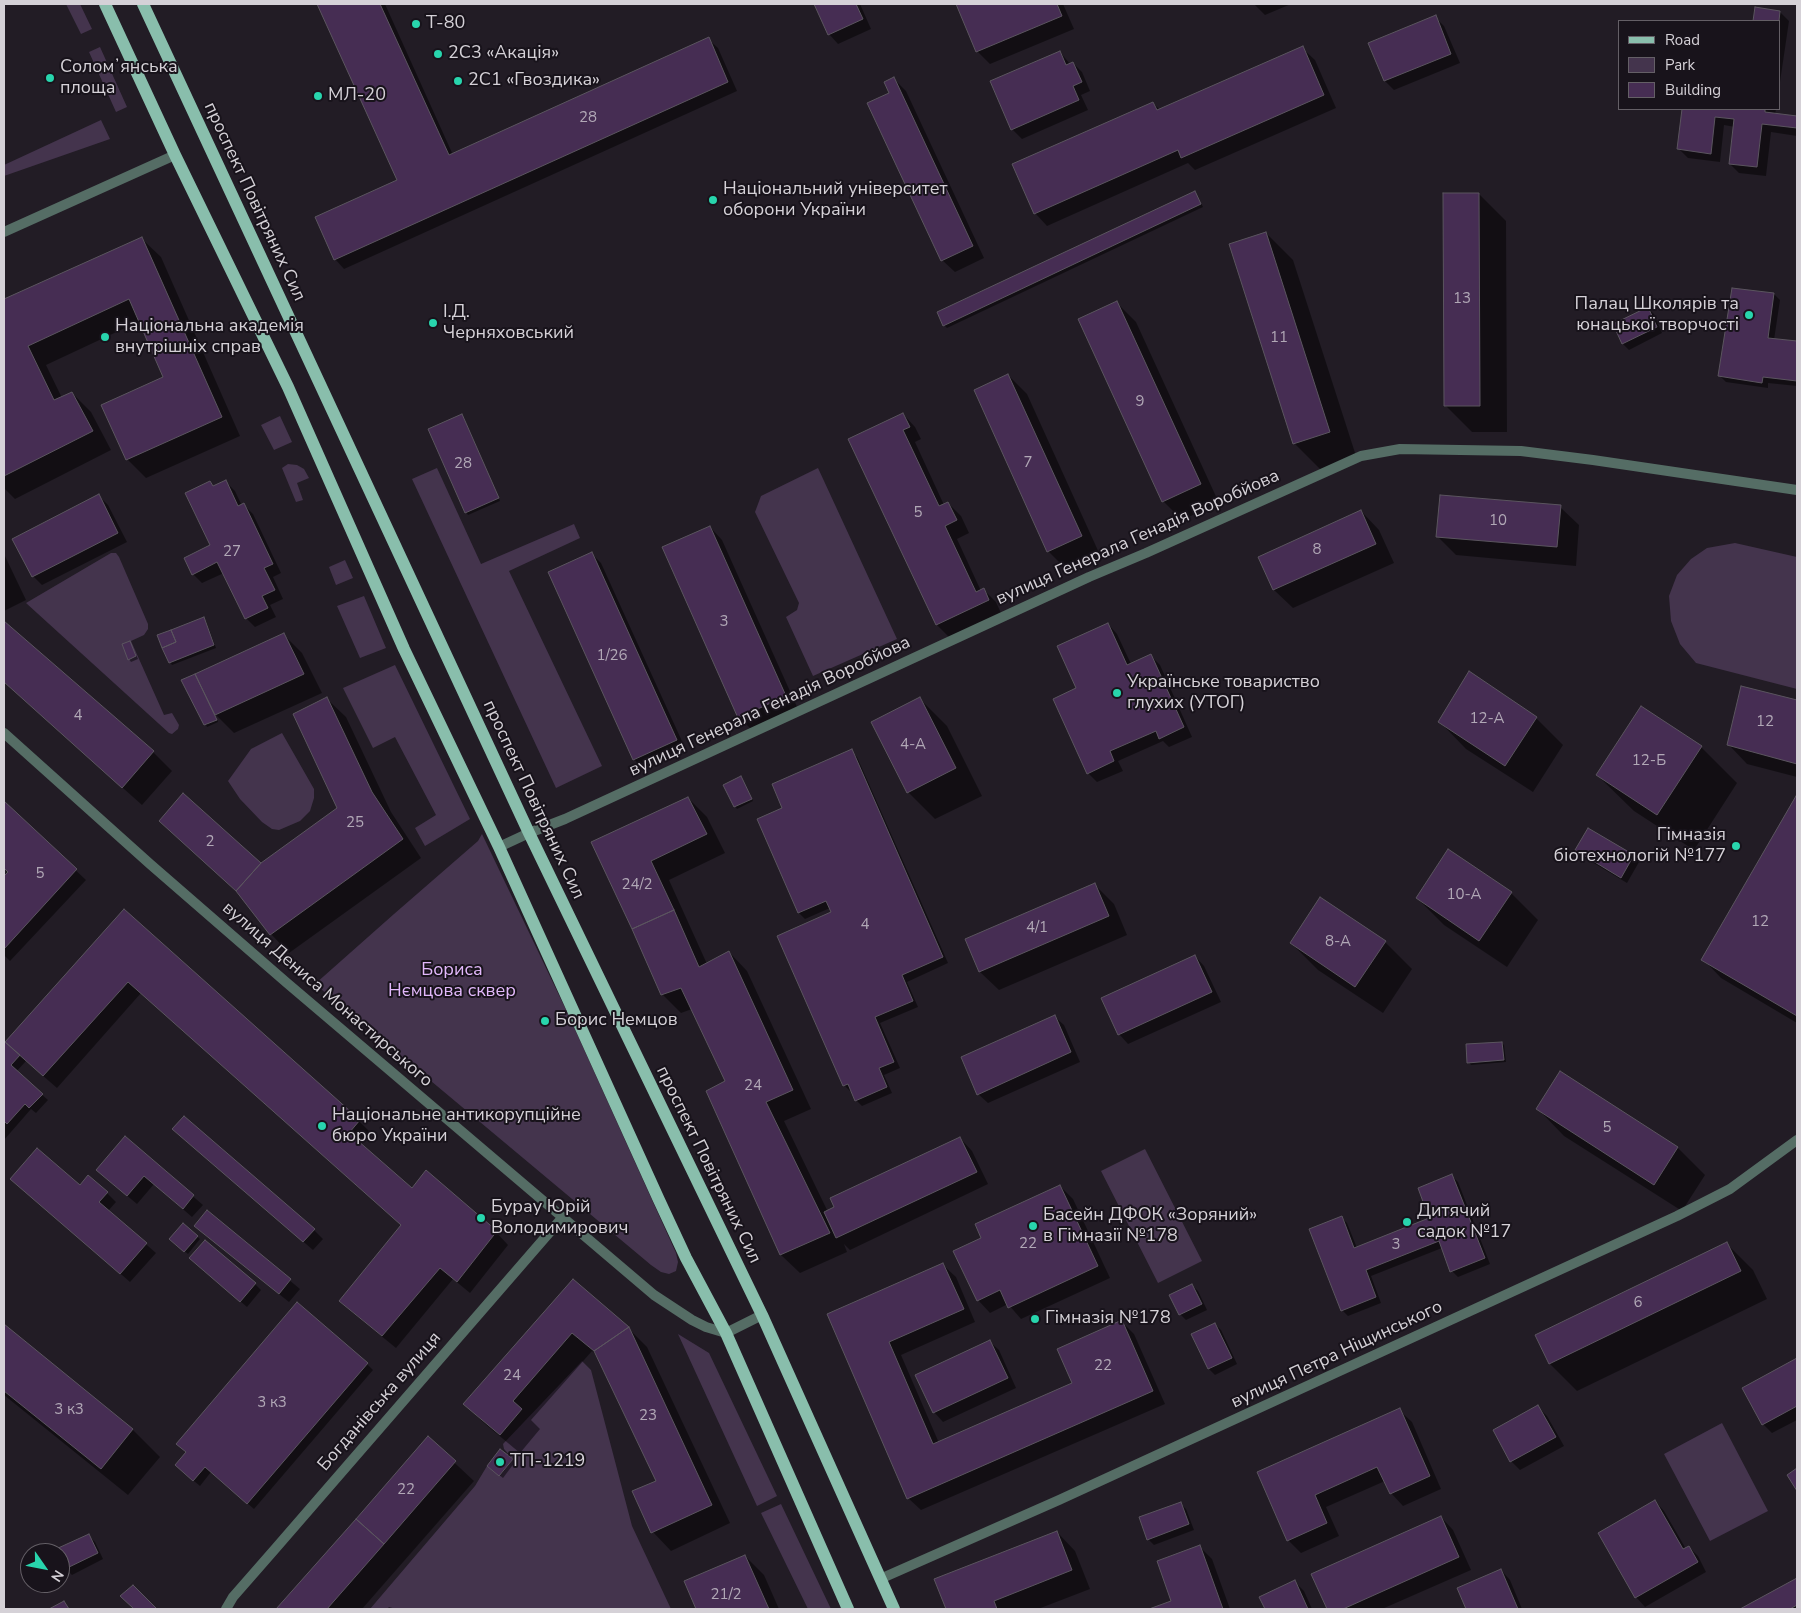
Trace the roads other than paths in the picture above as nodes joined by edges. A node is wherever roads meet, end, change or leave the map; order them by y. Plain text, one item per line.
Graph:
1 (105, 4) edge
2 (143, 4) edge
3 (175, 155) junction
4 (4, 232) edge
5 (1797, 490) edge
6 (4, 733) edge
7 (528, 832) junction
8 (499, 847) junction
9 (1797, 1140) edge
10 (562, 1218) junction
11 (762, 1315) junction
12 (726, 1333) junction
13 (880, 1579) junction
14 (226, 1609) edge
15 (848, 1609) edge
16 (894, 1609) edge

1 - 3 main road
2 - 7 main road, проспект Повітряних Сил
3 - 4 street
3 - 8 main road
5 - 7 street, вулиця Генерала Генадія Воробйова
6 - 10 street, вулиця Дениса Монастирського
7 - 8 street, вулиця Генерала Генадія Воробйова
7 - 11 main road, проспект Повітряних Сил
8 - 12 main road
9 - 13 street, вулиця Петра Ніщинського
10 - 12 street, вулиця Дениса Монастирського
10 - 14 street, Богданівська вулиця
11 - 12 street
11 - 13 main road, проспект Повітряних Сил
12 - 15 main road
13 - 16 main road, проспект Повітряних Сил

